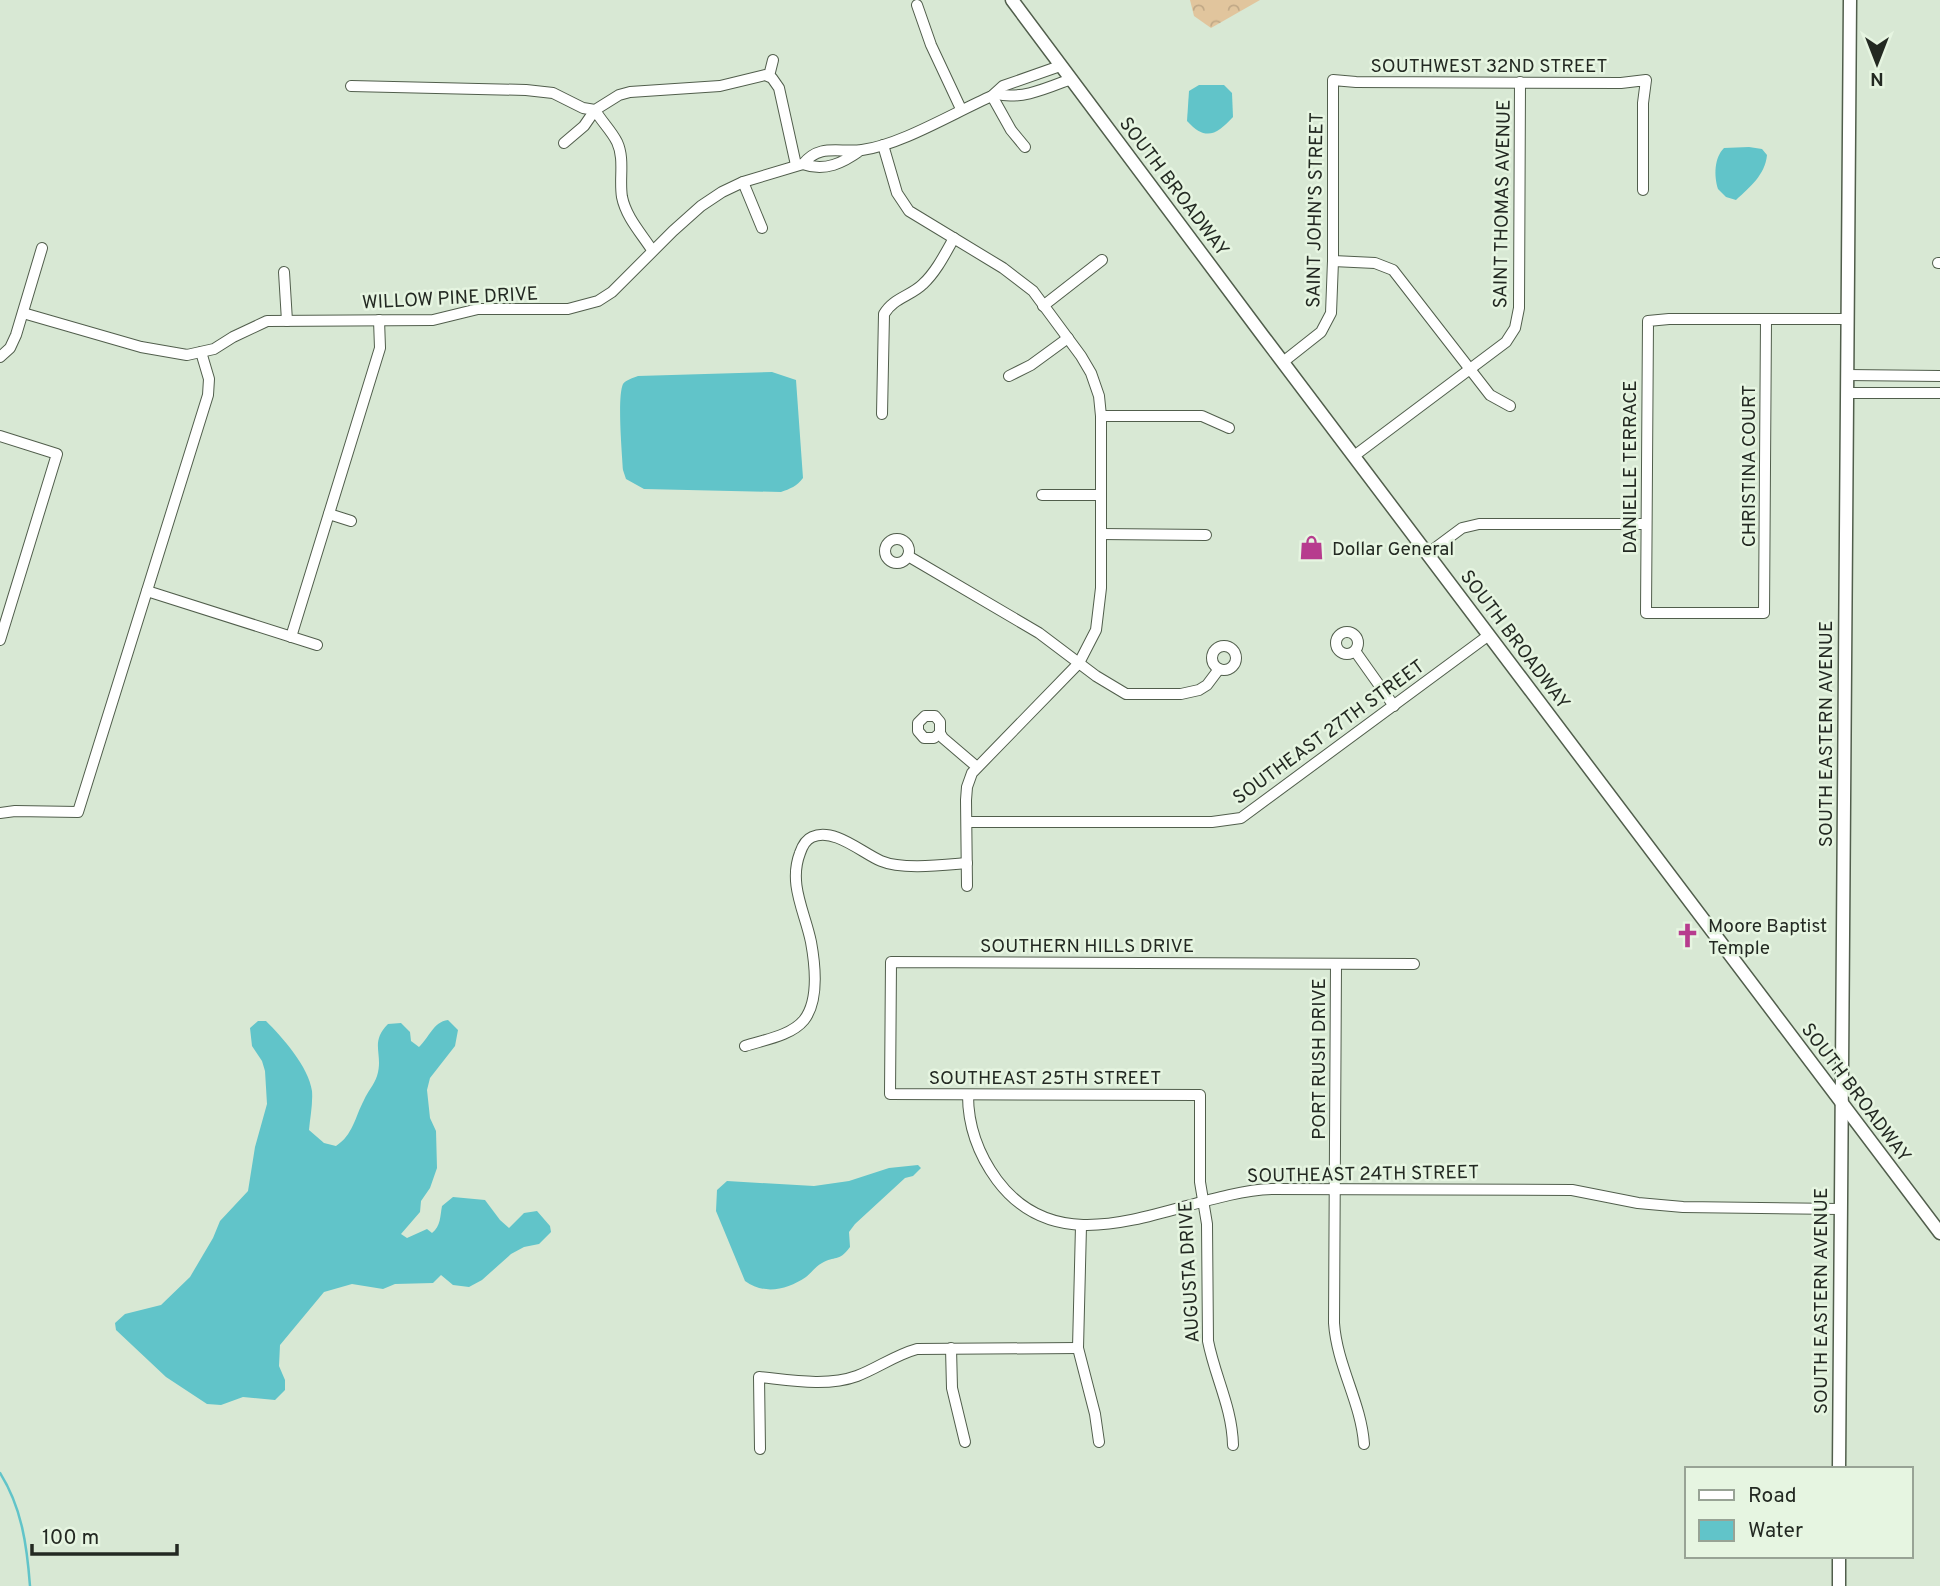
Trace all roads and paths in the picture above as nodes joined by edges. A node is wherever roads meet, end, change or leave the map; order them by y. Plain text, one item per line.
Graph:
1 (1012, 0) edge
2 (1850, 0) edge
3 (917, 5) dead end
4 (773, 60) dead end
5 (1060, 66) junction
6 (769, 76) junction
7 (1070, 79) junction
8 (1333, 80) joint
9 (1520, 82) junction
10 (351, 86) dead end
11 (994, 95) junction
12 (961, 109) junction
13 (595, 110) junction
14 (564, 143) dead end
15 (883, 145) junction
16 (1025, 147) dead end
17 (861, 150) junction
18 (799, 164) junction
19 (743, 182) junction
20 (1643, 190) dead end
21 (762, 228) dead end
22 (954, 238) junction
23 (42, 248) dead end
24 (652, 250) junction
25 (1102, 260) dead end
26 (1333, 261) junction
27 (284, 272) dead end
28 (1043, 306) junction
29 (23, 313) junction
30 (1848, 319) junction
31 (379, 320) junction
32 (1766, 320) junction
33 (287, 321) junction
34 (1068, 338) junction
35 (201, 352) junction
36 (0, 357) edge
37 (1283, 362) junction
38 (1469, 368) junction
39 (1009, 376) dead end
40 (1847, 376) junction
41 (1940, 376) edge
42 (1847, 393) junction
43 (1940, 393) edge
44 (1510, 406) dead end
45 (882, 414) dead end
46 (1101, 416) junction
47 (1229, 428) dead end
48 (0, 436) edge
49 (1353, 456) junction
50 (1042, 495) dead end
51 (1101, 495) junction
52 (329, 514) junction
53 (351, 521) dead end
54 (1646, 524) junction
55 (1101, 534) junction
56 (1206, 535) dead end
57 (1427, 554) junction
58 (908, 556) dead end
59 (146, 591) junction
60 (1646, 612) joint
61 (1489, 635) junction
62 (291, 637) junction
63 (0, 640) edge
64 (317, 645) dead end
65 (1355, 651) dead end
66 (1079, 663) junction
67 (1219, 668) dead end
68 (1394, 706) junction
69 (940, 733) dead end
70 (977, 767) junction
71 (0, 813) edge
72 (967, 822) junction
73 (967, 863) junction
74 (967, 886) dead end
75 (1336, 964) junction
76 (1414, 964) dead end
77 (745, 1046) dead end
78 (890, 1094) joint
79 (968, 1095) junction
80 (1200, 1095) joint
81 (1841, 1102) junction
82 (1335, 1189) junction
83 (1203, 1201) junction
84 (1840, 1209) junction
85 (1081, 1226) junction
86 (1940, 1233) edge
87 (951, 1348) junction
88 (1078, 1348) junction
89 (965, 1442) dead end
90 (1099, 1442) dead end
91 (1364, 1444) dead end
92 (1233, 1445) dead end
93 (761, 1449) dead end
94 (1839, 1467) edge
95 (1839, 1558) edge
96 (1839, 1586) edge

1 - 5 street, SOUTH BROADWAY
2 - 30 street, SOUTH EASTERN AVENUE
3 - 12 street
4 - 6 street
5 - 7 street, SOUTH BROADWAY
5 - 11 street, WILLOW PINE DRIVE
6 - 13 street
6 - 18 street
7 - 11 street, WILLOW PINE DRIVE
7 - 37 street, SOUTH BROADWAY
8 - 9 street, SOUTHWEST 32ND STREET
8 - 26 street, SAINT JOHN'S STREET
9 - 20 street, SOUTHWEST 32ND STREET
9 - 38 street, SAINT THOMAS AVENUE
10 - 13 street
11 - 12 street, WILLOW PINE DRIVE
11 - 16 street
12 - 15 street, WILLOW PINE DRIVE
13 - 14 street
13 - 24 street
15 - 17 street, WILLOW PINE DRIVE
15 - 22 street
17 - 18 street, WILLOW PINE DRIVE
17 - 18 street, WILLOW PINE DRIVE
18 - 19 street, WILLOW PINE DRIVE
19 - 21 street
19 - 24 street, WILLOW PINE DRIVE
22 - 28 street
22 - 45 street
23 - 29 street
24 - 31 street, WILLOW PINE DRIVE
25 - 28 street
26 - 37 street, SAINT JOHN'S STREET
26 - 38 street
27 - 33 street
28 - 34 street
29 - 35 street, WILLOW PINE DRIVE
29 - 36 street
30 - 32 street
30 - 40 street, SOUTH EASTERN AVENUE
31 - 33 street, WILLOW PINE DRIVE
31 - 52 street
32 - 54 street, DANIELLE TERRACE
32 - 60 street, CHRISTINA COURT
33 - 35 street, WILLOW PINE DRIVE
34 - 39 street
34 - 46 street
35 - 59 street
37 - 49 street, SOUTH BROADWAY
38 - 44 street
38 - 49 street, SAINT THOMAS AVENUE
40 - 41 street
40 - 42 street, SOUTH EASTERN AVENUE
42 - 43 street
42 - 81 street, SOUTH EASTERN AVENUE
46 - 47 street
46 - 51 street
48 - 63 street
49 - 57 street, SOUTH BROADWAY
50 - 51 street
51 - 55 street
52 - 53 street
52 - 62 street
54 - 57 street
54 - 60 street, DANIELLE TERRACE
55 - 56 street
55 - 66 street
57 - 61 street, SOUTH BROADWAY
58 - 66 street
59 - 62 street
59 - 71 street
61 - 68 street, SOUTHEAST 27TH STREET
61 - 81 street, SOUTH BROADWAY
62 - 64 street
65 - 68 street
66 - 67 street
66 - 70 street
68 - 72 street, SOUTHEAST 27TH STREET
69 - 70 street
70 - 72 street
72 - 73 street
73 - 74 street
73 - 77 street
75 - 76 street, SOUTHERN HILLS DRIVE
75 - 78 street, SOUTHERN HILLS DRIVE
75 - 82 street, PORT RUSH DRIVE
78 - 79 street, SOUTHEAST 25TH STREET
79 - 80 street, SOUTHEAST 25TH STREET
79 - 85 street, SOUTHEAST 24TH STREET
80 - 83 street, AUGUSTA DRIVE
81 - 84 street, SOUTH EASTERN AVENUE
81 - 86 street, SOUTH BROADWAY
82 - 83 street, SOUTHEAST 24TH STREET
82 - 84 street, SOUTHEAST 24TH STREET
82 - 91 street, PORT RUSH DRIVE
83 - 85 street, SOUTHEAST 24TH STREET
83 - 92 street, AUGUSTA DRIVE
84 - 94 street, SOUTH EASTERN AVENUE
85 - 88 street
87 - 88 street
87 - 89 street
87 - 93 street
88 - 90 street
95 - 96 street

